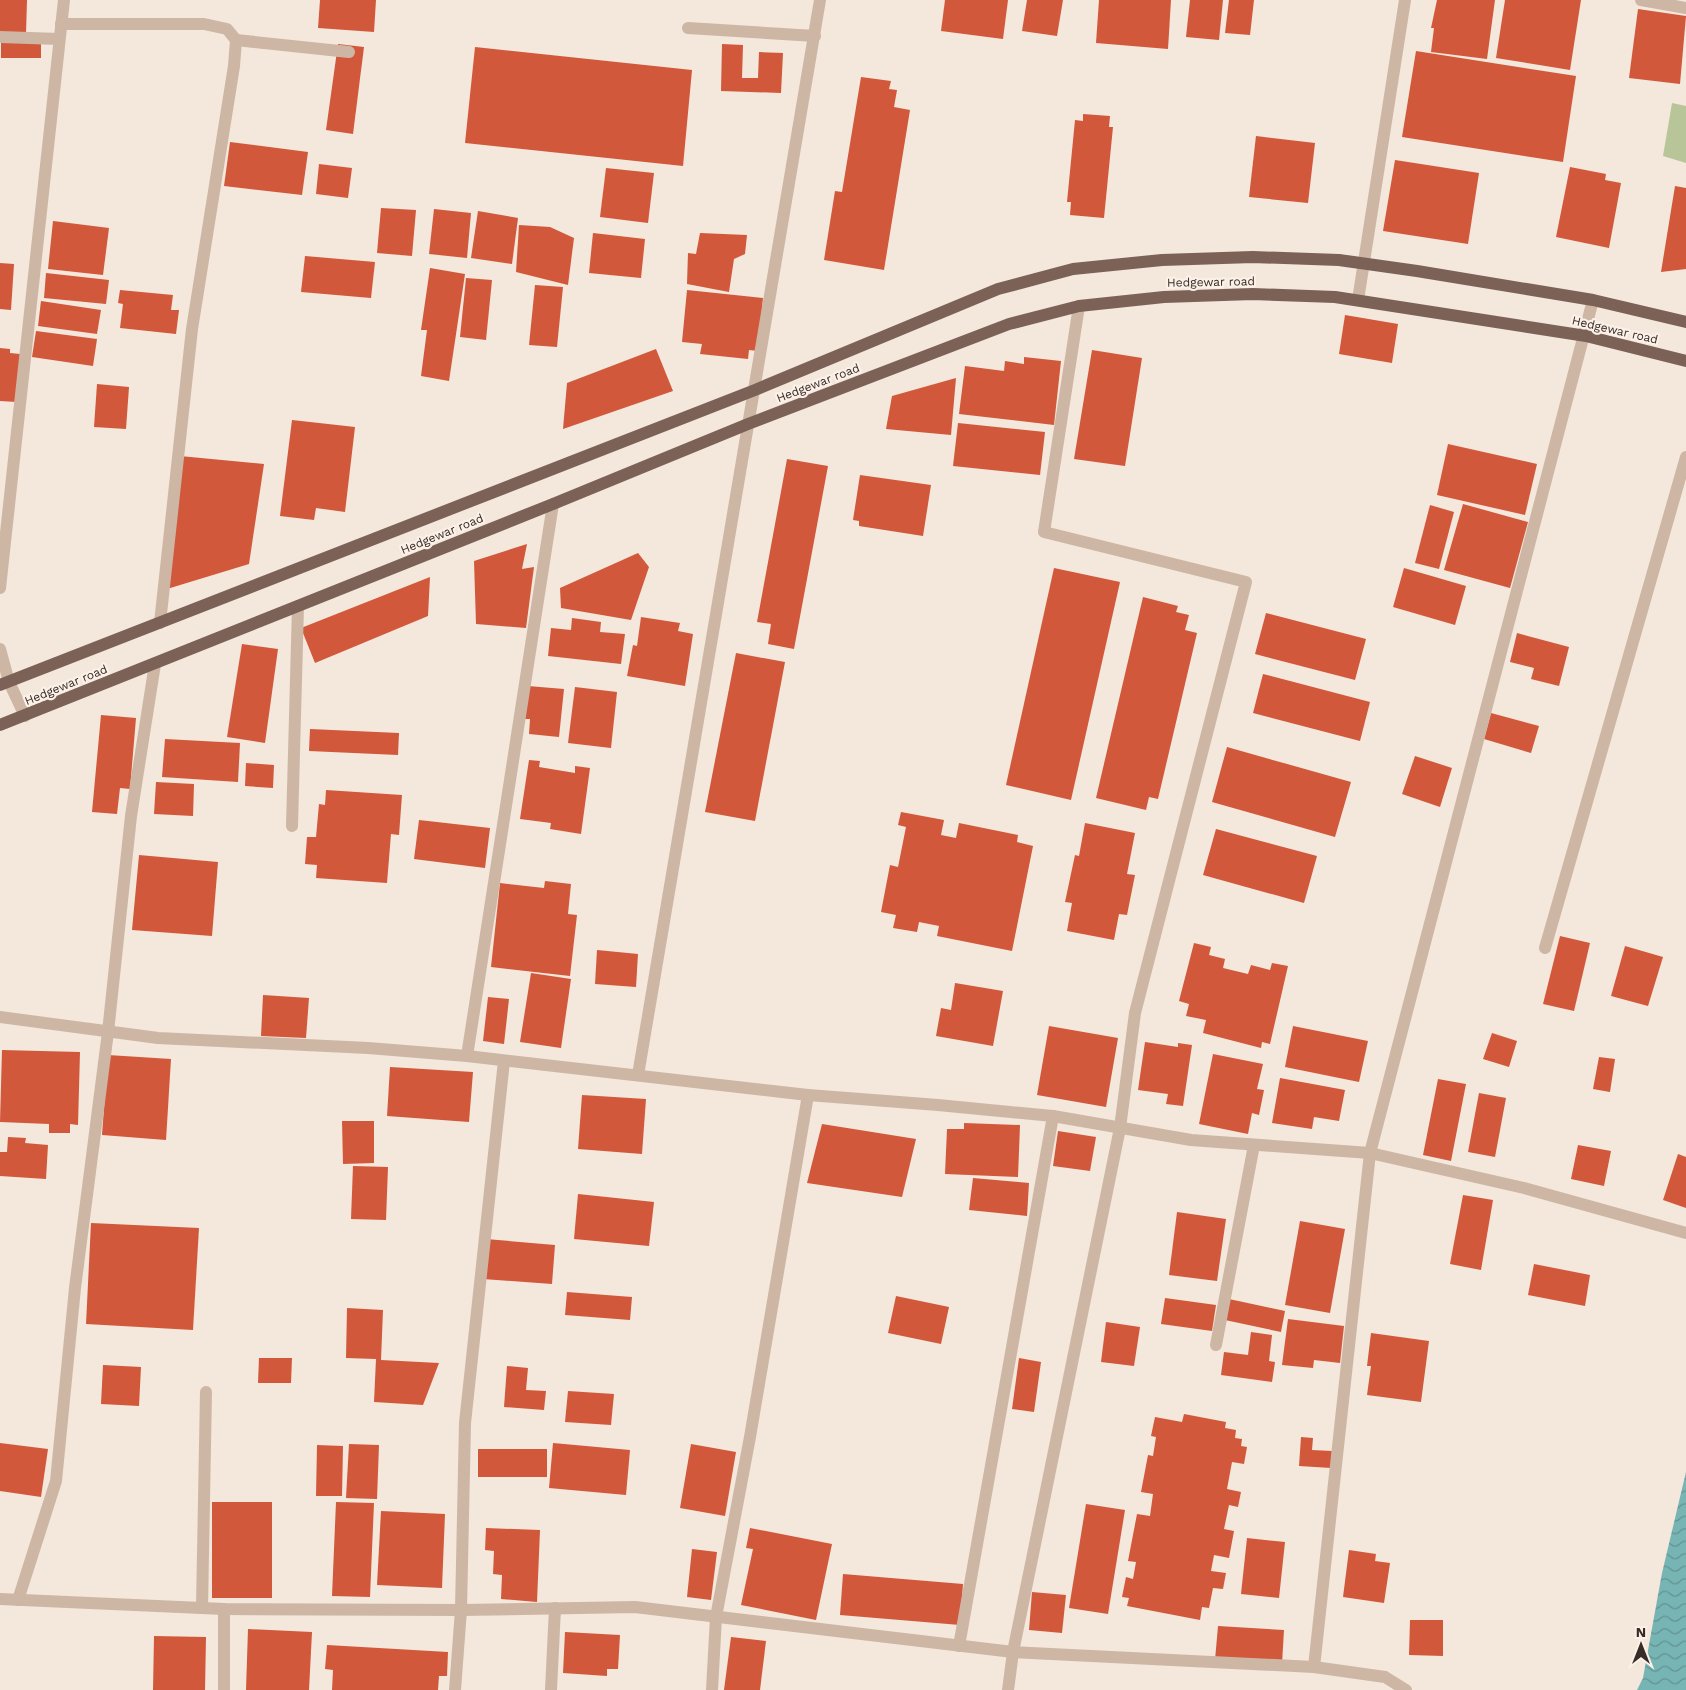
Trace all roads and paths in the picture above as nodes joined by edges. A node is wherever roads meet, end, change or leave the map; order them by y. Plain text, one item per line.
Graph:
1 (64, 0) edge
2 (820, 0) edge
3 (1406, 0) edge
4 (1641, 0) edge
5 (1686, 8) edge
6 (61, 24) junction
7 (688, 28) dead end
8 (0, 36) edge
9 (815, 36) junction
10 (59, 39) junction
11 (236, 40) junction
12 (349, 52) dead end
13 (1364, 263) junction
14 (1358, 300) junction
15 (1593, 300) junction
16 (1080, 306) junction
17 (1686, 322) edge
18 (1586, 336) junction
19 (1686, 361) edge
20 (755, 390) junction
21 (748, 424) junction
22 (1686, 457) edge
23 (553, 504) junction
24 (0, 588) edge
25 (298, 606) junction
26 (160, 623) junction
27 (0, 649) edge
28 (155, 664) junction
29 (4, 684) edge
30 (25, 716) junction
31 (0, 724) edge
32 (292, 826) dead end
33 (1545, 948) dead end
34 (0, 1017) edge
35 (108, 1032) junction
36 (467, 1056) junction
37 (504, 1061) junction
38 (638, 1075) junction
39 (808, 1095) junction
40 (1053, 1116) junction
41 (1120, 1128) junction
42 (1254, 1145) junction
43 (1370, 1153) junction
44 (1686, 1233) edge
45 (1216, 1345) dead end
46 (206, 1392) dead end
47 (0, 1599) edge
48 (18, 1600) junction
49 (202, 1608) junction
50 (555, 1608) junction
51 (224, 1609) junction
52 (461, 1610) junction
53 (716, 1617) junction
54 (959, 1646) junction
55 (1013, 1652) junction
56 (1314, 1667) junction
57 (224, 1690) edge
58 (455, 1690) edge
59 (551, 1690) edge
60 (712, 1690) edge
61 (1008, 1690) edge
62 (1406, 1690) edge

1 - 6 street
2 - 9 street
3 - 13 street
4 - 5 street
6 - 10 street
6 - 11 street
7 - 9 street
8 - 10 street
9 - 20 street
10 - 24 street
11 - 12 street
11 - 26 street
13 - 14 street
13 - 15 main road, Hedgewar road
13 - 20 main road, Hedgewar road
14 - 16 main road, Hedgewar road
14 - 18 main road, Hedgewar road
15 - 17 main road, Hedgewar road
15 - 18 street
16 - 21 main road, Hedgewar road
16 - 41 street
18 - 19 main road, Hedgewar road
18 - 43 street
20 - 21 street
20 - 26 main road, Hedgewar road
21 - 23 main road, Hedgewar road
21 - 38 street
22 - 33 street
23 - 25 main road, Hedgewar road
23 - 36 street
25 - 28 main road, Hedgewar road
25 - 32 street
26 - 29 main road, Hedgewar road
27 - 29 street
28 - 30 main road, Hedgewar road
28 - 35 street
29 - 30 street
30 - 31 main road, Hedgewar road
34 - 35 street
35 - 36 street
35 - 48 street
36 - 37 street
37 - 38 street
37 - 52 street
38 - 39 street
39 - 40 street
39 - 53 street
40 - 41 street
40 - 54 street
41 - 42 street
41 - 55 street
42 - 43 street
42 - 45 street
43 - 44 street
43 - 56 street
46 - 49 street
47 - 48 street
48 - 49 street
49 - 51 street
50 - 52 street
50 - 53 street
50 - 59 street
51 - 52 street
51 - 57 street
52 - 58 street
53 - 54 street
53 - 60 street
54 - 55 street
55 - 56 street
55 - 61 street
56 - 62 street

